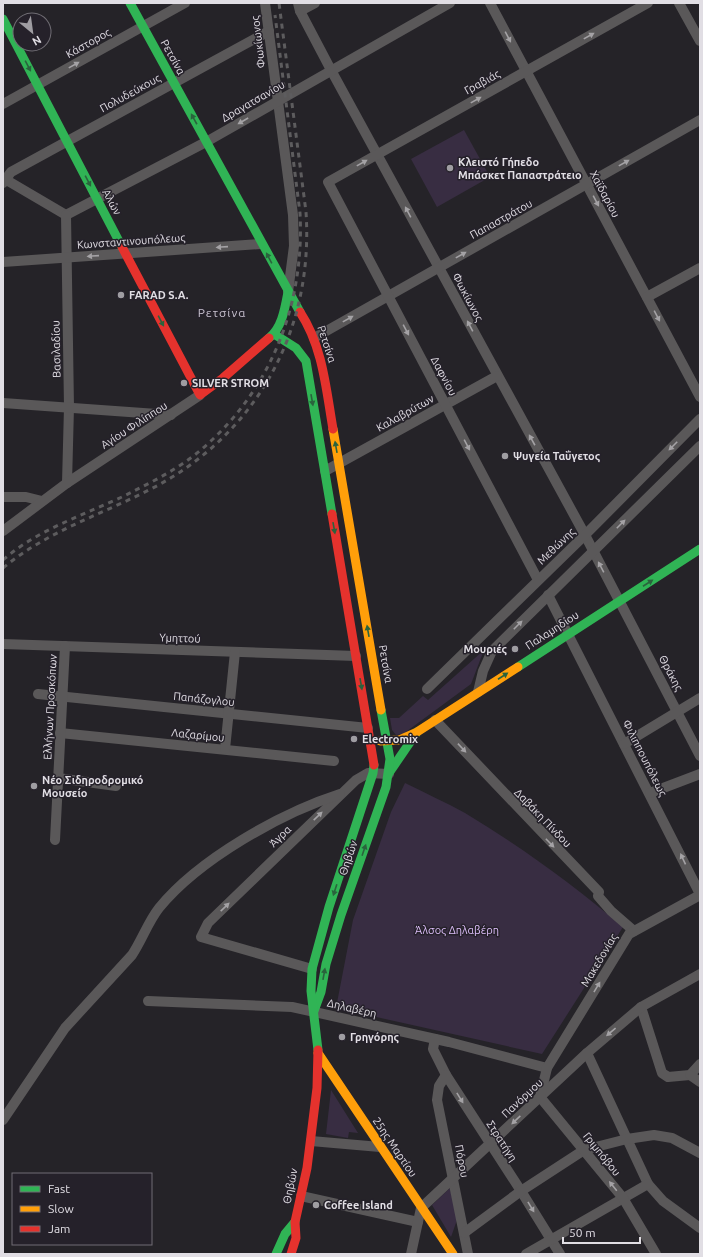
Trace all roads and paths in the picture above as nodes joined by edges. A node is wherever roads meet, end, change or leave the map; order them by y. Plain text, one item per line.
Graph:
1 (130, 3) edge
2 (185, 3) edge
3 (265, 3) edge
4 (315, 3) edge
5 (450, 3) edge
6 (490, 3) edge
7 (648, 3) edge
8 (679, 3) edge
9 (299, 7) edge
10 (3, 19) edge
11 (143, 27) junction
12 (268, 31) junction
13 (700, 41) edge
14 (332, 70) junction
15 (526, 71) junction
16 (174, 83) junction
17 (38, 85) junction
18 (277, 101) junction
19 (3, 104) edge
20 (700, 120) edge
21 (67, 141) junction
22 (206, 142) junction
23 (377, 155) junction
24 (4, 180) edge
25 (328, 182) joint
26 (586, 184) junction
27 (97, 199) junction
28 (66, 215) junction
29 (261, 244) junction
30 (126, 253) junction
31 (66, 258) junction
32 (3, 262) edge
33 (438, 268) junction
34 (700, 268) edge
35 (288, 292) junction
36 (388, 296) junction
37 (647, 297) junction
38 (274, 334) junction
39 (314, 338) junction
40 (497, 376) junction
41 (200, 396) junction
42 (700, 397) edge
43 (3, 403) edge
44 (446, 405) junction
45 (68, 407) junction
46 (171, 415) junction
47 (700, 419) edge
48 (700, 446) edge
49 (339, 464) junction
50 (324, 471) junction
51 (67, 483) junction
52 (3, 497) edge
53 (42, 501) junction
54 (3, 531) edge
55 (585, 535) junction
56 (700, 550) edge
57 (593, 552) junction
58 (538, 580) junction
59 (548, 595) junction
60 (619, 601) junction
61 (569, 634) junction
62 (3, 644) edge
63 (65, 646) junction
64 (235, 652) junction
65 (356, 656) junction
66 (427, 689) dead end
67 (478, 692) junction
68 (38, 694) dead end
69 (62, 696) junction
70 (700, 698) edge
71 (382, 710) joint
72 (678, 711) junction
73 (229, 714) junction
74 (435, 720) junction
75 (368, 728) junction
76 (60, 732) junction
77 (417, 732) junction
78 (388, 741) junction
79 (371, 742) junction
80 (624, 744) junction
81 (225, 749) junction
82 (700, 756) edge
83 (334, 761) dead end
84 (373, 773) junction
85 (389, 774) junction
86 (700, 774) edge
87 (58, 778) junction
88 (116, 786) dead end
89 (650, 793) junction
90 (340, 794) junction
91 (55, 840) dead end
92 (700, 894) edge
93 (634, 930) junction
94 (312, 969) junction
95 (700, 974) edge
96 (148, 1001) dead end
97 (641, 1007) junction
98 (314, 1011) junction
99 (435, 1038) junction
100 (318, 1053) junction
101 (587, 1053) junction
102 (700, 1064) edge
103 (547, 1068) junction
104 (690, 1075) junction
105 (446, 1076) junction
106 (700, 1082) edge
107 (540, 1097) junction
108 (3, 1120) edge
109 (627, 1139) junction
110 (311, 1141) junction
111 (490, 1144) junction
112 (380, 1147) junction
113 (584, 1150) junction
114 (700, 1152) edge
115 (453, 1178) junction
116 (648, 1184) junction
117 (521, 1191) junction
118 (301, 1196) junction
119 (622, 1198) junction
120 (421, 1208) junction
121 (295, 1222) junction
122 (418, 1222) junction
123 (700, 1228) edge
124 (464, 1233) junction
125 (550, 1239) junction
126 (276, 1254) edge
127 (291, 1254) edge
128 (411, 1254) edge
129 (453, 1254) edge
130 (468, 1254) edge
131 (526, 1254) edge
132 (560, 1254) edge
133 (656, 1254) edge

1 - 11 main road, Ρετσίνα
2 - 11 street, Κάστορος
3 - 12 street, Φωκίωνος
4 - 9 street
5 - 14 street, Δραγατσανίου
6 -> 15 street, Χαϊδαρίου
15 -> 7 street, Γραβιάς
8 - 13 street
9 - 14 street, Φωκίωνος
10 -> 17 main road, Αλών
11 - 16 main road, Ρετσίνα
17 -> 11 street, Κάστορος
12 - 16 street, Πολυδεύκους
12 - 18 street, Φωκίωνος
14 - 18 street, Δραγατσανίου
14 - 23 street, Φωκίωνος
23 -> 15 street, Γραβιάς
15 - 26 street, Χαϊδαρίου
16 - 21 street, Πολυδεύκους
22 -> 16 main road, Ρετσίνα
17 - 19 street, Κάστορος
17 - 21 main road, Αλών
18 -> 22 street, Δραγατσανίου
18 - 35 street, Φωκίωνος
26 -> 20 street, Παπαστράτου
21 - 24 street, Πολυδεύκους
21 -> 27 main road, Αλών
22 - 27 street, Δραγατσανίου
22 - 29 main road, Ρετσίνα
25 -> 23 street, Γραβιάς
33 -> 23 street, Φωκίωνος
24 - 28 street
25 - 36 street, Δαφνίου
33 -> 26 street, Παπαστράτου
26 -> 37 street, Χαϊδαρίου
27 - 28 street, Δραγατσανίου
27 - 30 main road, Αλών
28 - 31 street, Βασιλαδίου
29 -> 30 street, Κωνσταντινουπόλεως
35 -> 29 main road, Ρετσίνα
30 -> 31 street, Κωνσταντινουπόλεως
30 -> 41 main road, Αλών
31 - 32 street, Κωνσταντινουπόλεως
31 - 45 street, Βασιλαδίου
33 - 36 street, Παπαστράτου
40 -> 33 street, Φωκίωνος
34 - 37 street
35 - 38 main road
35 - 39 main road, Ρετσίνα
39 -> 36 street, Παπαστράτου
36 -> 44 street, Δαφνίου
37 -> 42 street, Χαϊδαρίου
38 - 41 main road, Αγίου Φιλίππου
38 -> 50 main road
49 -> 39 main road, Ρετσίνα
40 - 44 street, Καλαβρύτων
55 -> 40 street, Φωκίωνος
41 - 46 street, Αγίου Φιλίππου
43 - 45 street
44 - 49 street, Καλαβρύτων
44 -> 58 street, Δαφνίου
45 - 46 street
45 - 51 street, Βασιλαδίου
46 - 51 street, Αγίου Φιλίππου
47 -> 55 street, Μεθώνης
57 -> 48 street
49 - 50 street, Καλαβρύτων
71 -> 49 main road, Ρετσίνα
50 -> 65 main road
51 - 53 street, Αγίου Φιλίππου
52 - 53 street
53 - 54 street, Αγίου Φιλίππου
55 - 57 street, Φωκίωνος
55 - 58 street, Μεθώνης
60 -> 56 main road, Παλαμηδίου
57 - 59 street
60 -> 57 street, Φωκίωνος
58 - 66 street, Μεθώνης
59 - 61 street
67 -> 59 street
60 - 61 main road, Παλαμηδίου
60 - 72 street, Θράκης
67 -> 61 main road, Παλαμηδίου
61 - 80 street, Φιλιππουπόλεως
62 - 63 street, Υμηττού
63 - 64 street, Υμηττού
63 - 69 street, Ελλήνων Προσκόπων
64 - 65 street, Υμηττού
64 - 73 street
65 -> 75 main road
67 - 74 main road, Παλαμηδίου
68 - 69 street, Παπάζογλου
69 - 73 street, Παπάζογλου
69 - 76 street, Ελλήνων Προσκόπων
70 - 72 street
71 - 78 main road, Θηβών
72 - 80 street
72 - 82 street, Θράκης
73 - 75 street, Παπάζογλου
73 - 81 street
74 - 77 main road, Παλαμηδίου
74 -> 93 street, Δαβάκη Πίνδου
75 - 79 main road, Θηβών
76 - 81 street, Λαζαρίμου
76 - 87 street, Ελλήνων Προσκόπων
77 - 78 main road, Παλαμηδίου
77 - 85 main road, Παλαμηδίου
78 - 79 main road, Παλαμηδίου
78 - 85 main road, Θηβών
79 - 84 main road, Θηβών
80 - 89 street, Φιλιππουπόλεως
81 - 83 street, Λαζαρίμου
84 - 85 street, Άγρα
84 - 90 street, Άγρα
84 -> 94 main road, Θηβών
98 -> 85 main road, Θηβών
86 - 89 street
87 - 88 street
87 - 91 street, Ελλήνων Προσκόπων
92 -> 89 street, Φιλιππουπόλεως
94 -> 90 street, Άγρα
90 - 108 street
92 - 93 street, Μακεδονίας
103 -> 93 street, Μακεδονίας
94 - 98 main road, Θηβών
95 - 97 street, Πανόρμου
96 - 98 street, Δηλαβέρη
97 -> 101 street, Πανόρμου
97 - 104 street
98 - 99 street, Δηλαβέρη
98 - 100 main road, Θηβών
99 - 103 street, Δηλαβέρη
99 - 105 street, Στρατήγη
100 - 110 main road, Θηβών
100 - 112 main road, 25ης Μαρτίου
101 - 107 street, Πανόρμου
101 - 109 street
102 - 104 street
103 - 107 street
104 - 106 street
105 -> 111 street, Στρατήγη
105 - 115 street, Πόρου
107 -> 111 street, Πανόρμου
107 - 113 street, Γριμπόβου
109 - 113 street
109 - 114 street
109 - 116 street
110 - 112 street
110 - 118 main road, Θηβών
111 - 115 street, Πανόρμου
111 - 117 street, Στρατήγη
112 - 120 main road, 25ης Μαρτίου
113 - 117 street
119 -> 113 street, Γριμπόβου
115 - 120 street, Πανόρμου
115 - 124 street, Πόρου
116 - 119 street
116 - 123 street
117 - 124 street
117 -> 125 street, Στρατήγη
118 - 121 main road, Θηβών
118 - 122 street
119 - 125 street
119 - 133 street, Γριμπόβου
120 - 122 street
120 - 129 main road, 25ης Μαρτίου
121 - 126 main road, Θηβών
121 - 127 main road, Θηβών
122 - 128 street
124 - 130 street, Πόρου
125 - 131 street
125 - 132 street, Στρατήγη

